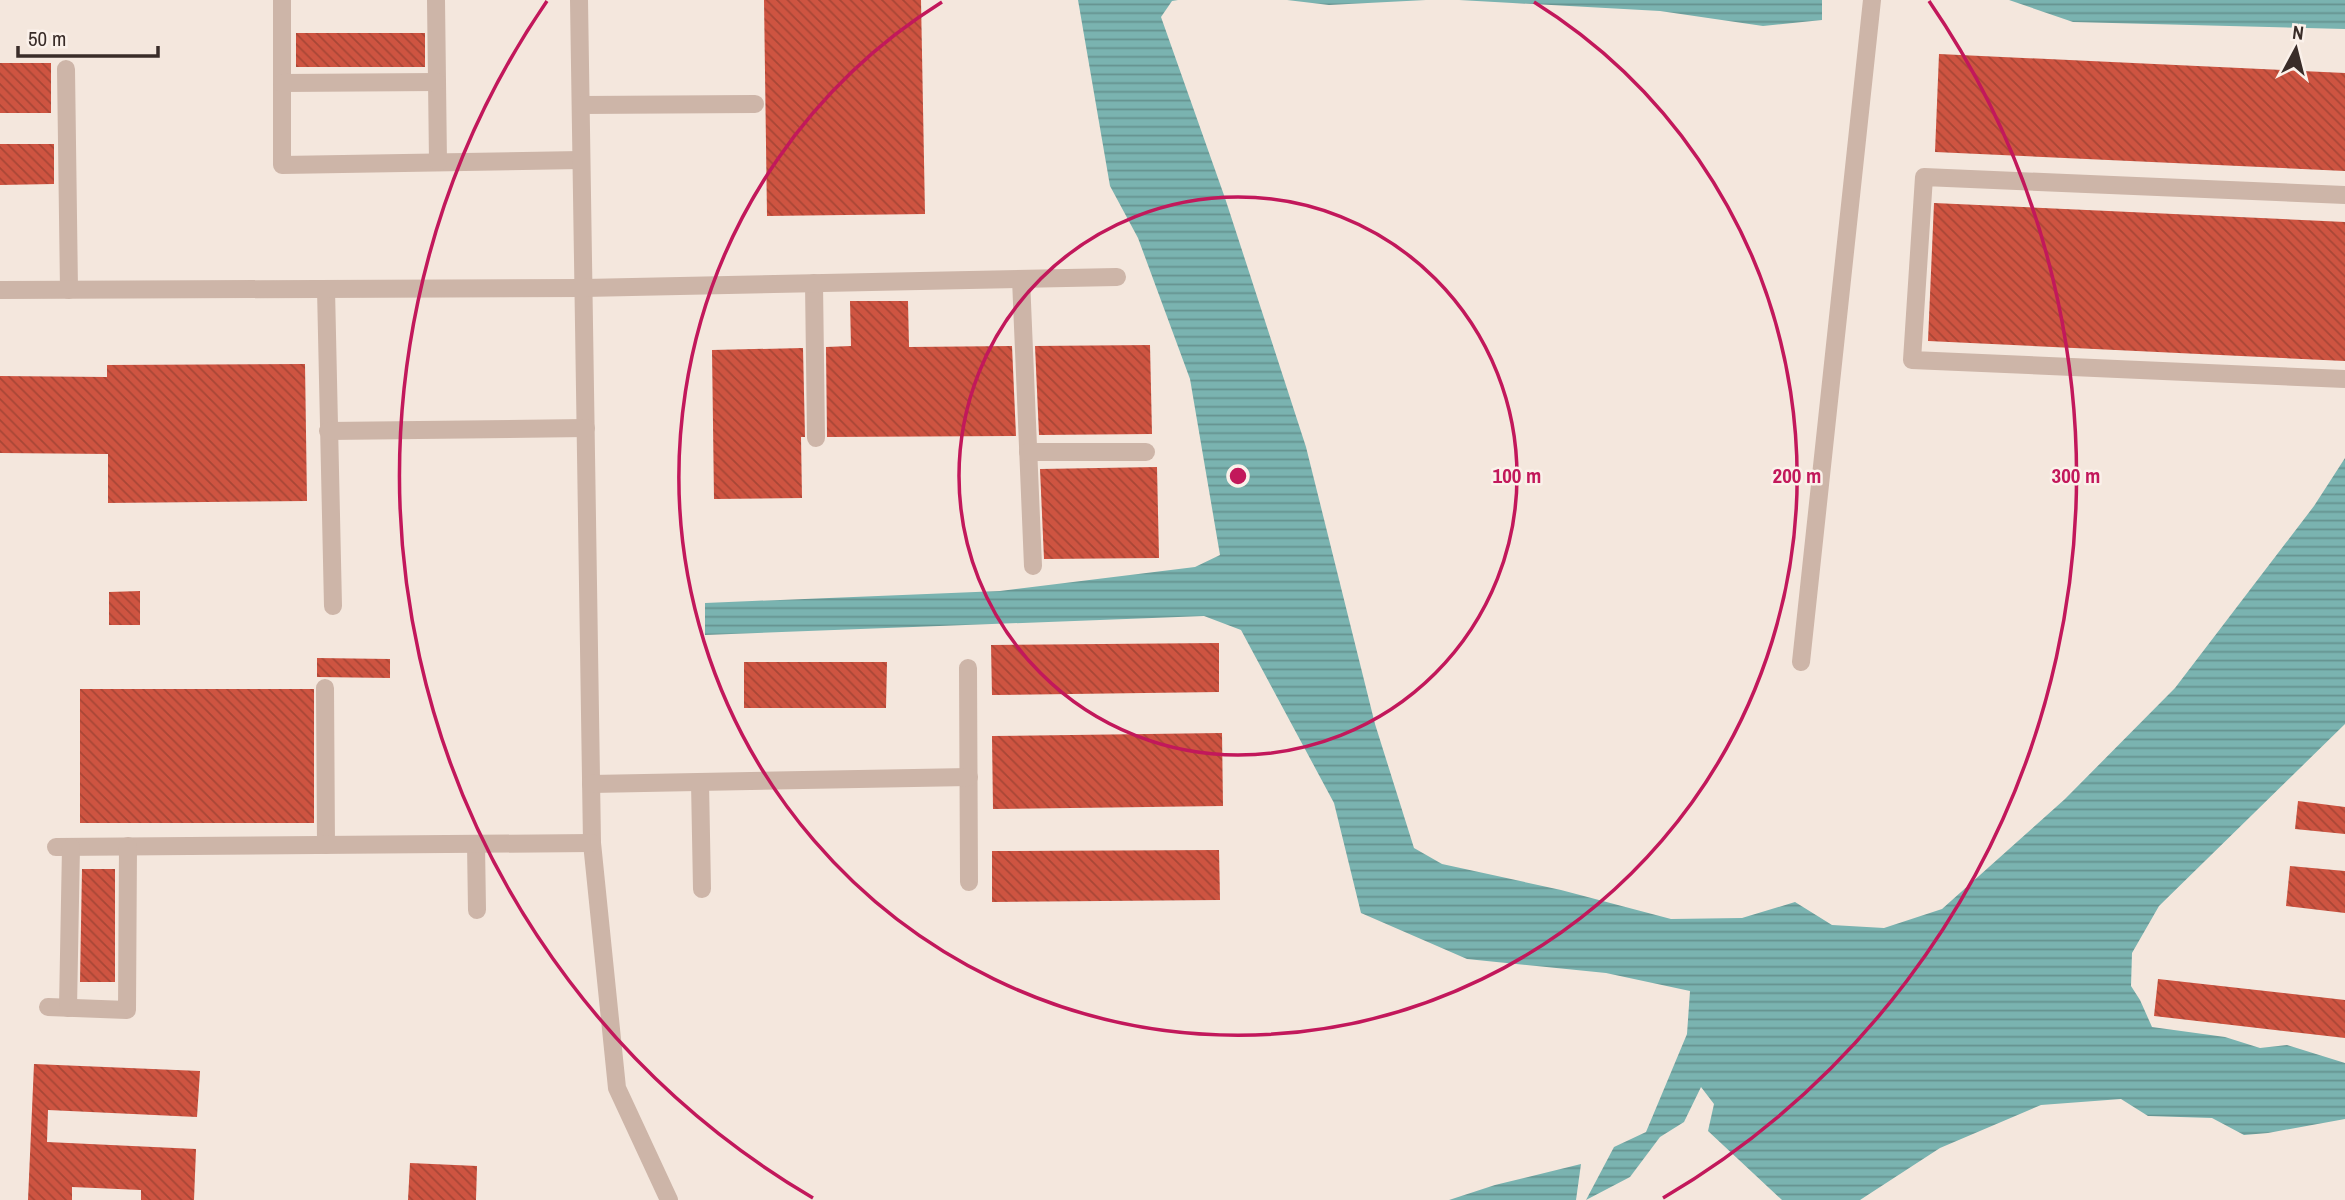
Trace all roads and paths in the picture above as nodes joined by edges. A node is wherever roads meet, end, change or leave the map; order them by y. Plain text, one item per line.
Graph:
1 (282, 0) edge
2 (436, 0) edge
3 (579, 0) edge
4 (1872, 0) edge
5 (66, 69) dead end
6 (437, 82) junction
7 (282, 83) junction
8 (755, 104) dead end
9 (581, 105) junction
10 (581, 160) junction
11 (438, 162) junction
12 (2345, 195) edge
13 (1117, 277) dead end
14 (1021, 279) junction
15 (814, 283) junction
16 (583, 288) junction
17 (326, 289) junction
18 (0, 290) edge
19 (69, 290) junction
20 (2345, 379) edge
21 (586, 428) junction
22 (328, 431) junction
23 (816, 438) dead end
24 (1028, 452) junction
25 (1146, 452) dead end
26 (1033, 566) dead end
27 (333, 606) dead end
28 (1801, 662) dead end
29 (968, 668) dead end
30 (325, 688) dead end
31 (969, 777) junction
32 (700, 782) junction
33 (591, 784) junction
34 (592, 843) junction
35 (476, 844) junction
36 (326, 845) junction
37 (128, 846) junction
38 (969, 882) dead end
39 (702, 889) dead end
40 (477, 910) dead end
41 (48, 1007) dead end
42 (68, 1008) junction
43 (669, 1200) edge

1 - 7 street
2 - 6 street
3 - 9 street
4 - 28 street
5 - 19 street
6 - 7 street
6 - 11 street
7 - 11 street
8 - 9 street
9 - 10 street
10 - 11 street
10 - 16 street
12 - 20 street
13 - 14 street
14 - 15 street
14 - 24 street
15 - 16 street
15 - 23 street
16 - 17 street
16 - 21 street
17 - 19 street
17 - 22 street
18 - 19 street
21 - 22 street
21 - 33 street
22 - 27 street
24 - 25 street
24 - 26 street
29 - 31 street
30 - 36 street
31 - 32 street
31 - 38 street
32 - 33 street
32 - 39 street
33 - 34 street
34 - 35 street
34 - 43 street
35 - 36 street
35 - 40 street
36 - 37 street
37 - 42 street
37 - 42 street
41 - 42 street

